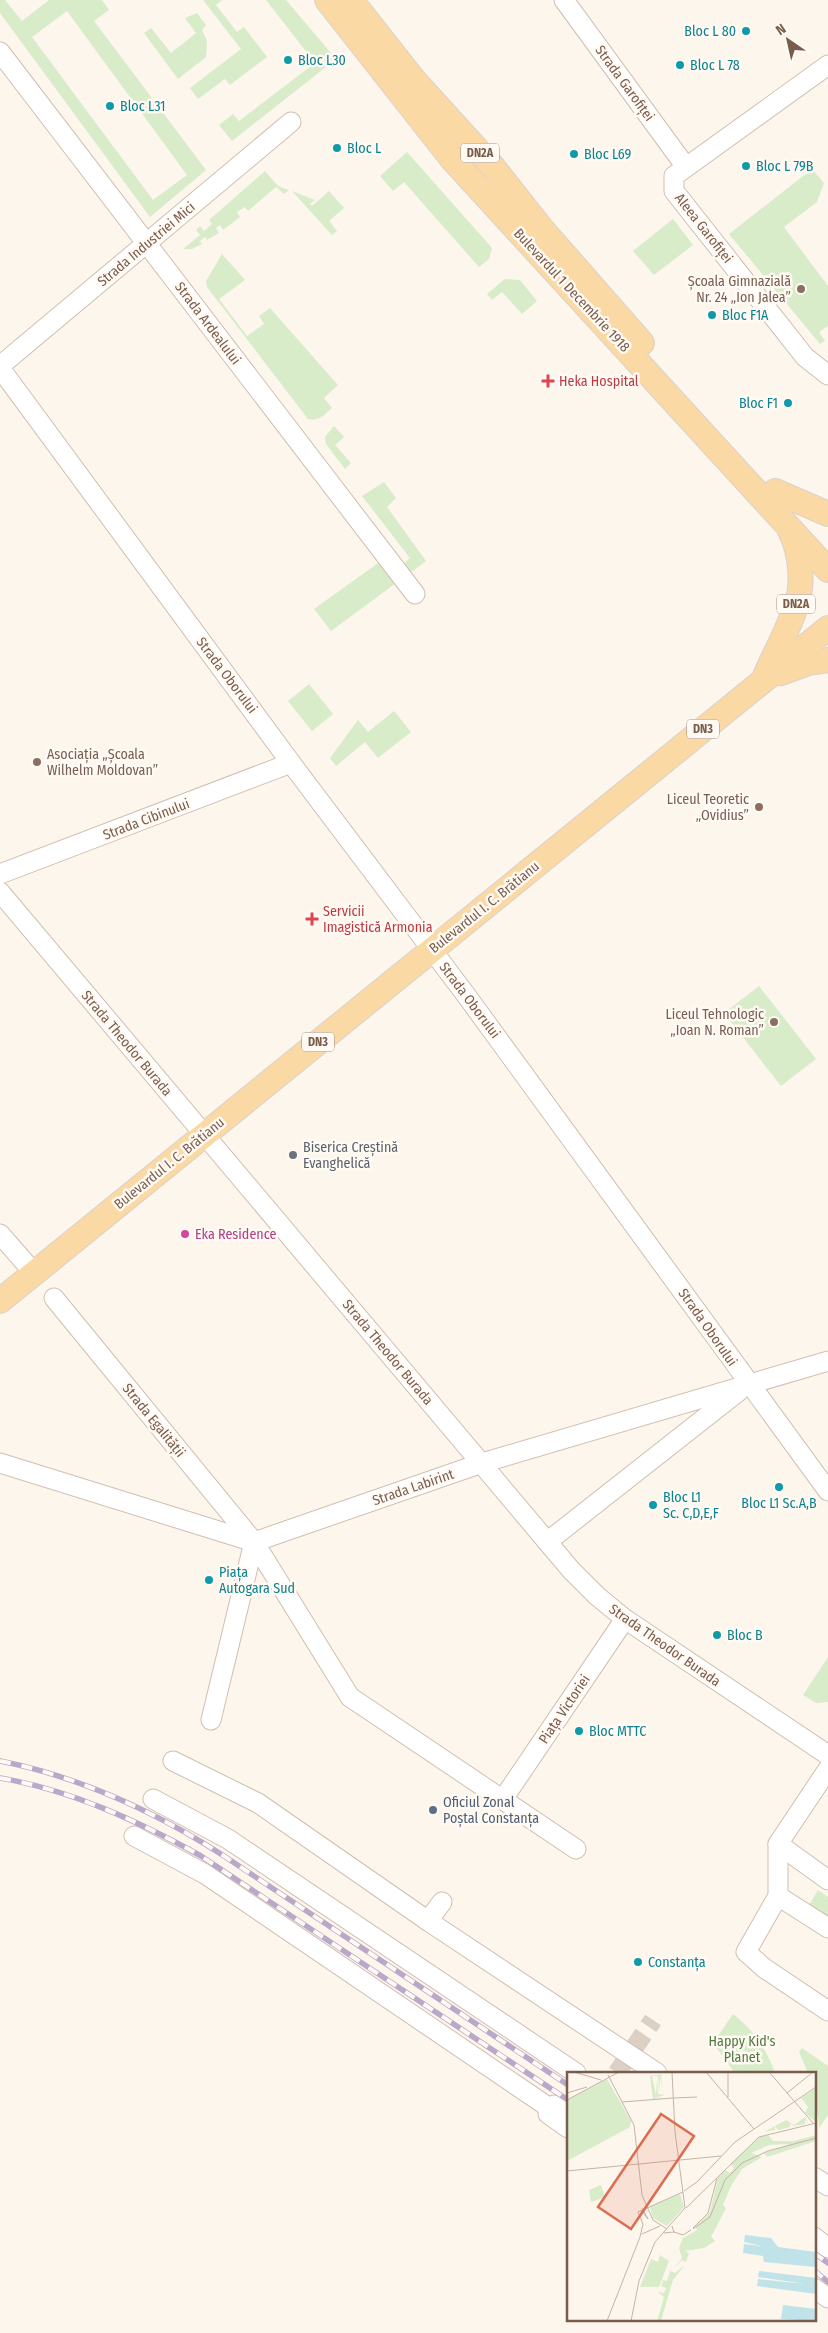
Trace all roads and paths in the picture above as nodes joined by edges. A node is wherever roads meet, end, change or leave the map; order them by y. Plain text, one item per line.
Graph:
1 (327, 0) edge
2 (351, 0) edge
3 (564, 0) edge
4 (0, 52) edge
5 (828, 64) edge
6 (291, 122) dead end
7 (686, 167) junction
8 (147, 242) junction
9 (0, 367) edge
10 (828, 375) edge
11 (775, 491) junction
12 (828, 514) edge
13 (787, 525) junction
14 (828, 547) edge
15 (828, 570) edge
16 (416, 594) dead end
17 (828, 628) edge
18 (828, 660) edge
19 (763, 680) junction
20 (291, 762) junction
21 (0, 874) edge
22 (0, 892) edge
23 (432, 950) junction
24 (204, 1134) junction
25 (0, 1234) edge
26 (34, 1274) junction
27 (54, 1298) dead end
28 (0, 1301) edge
29 (828, 1361) edge
30 (748, 1383) junction
31 (0, 1463) edge
32 (482, 1463) junction
33 (828, 1490) edge
34 (254, 1542) junction
35 (547, 1542) junction
36 (625, 1619) junction
37 (212, 1720) dead end
38 (828, 1755) edge
39 (173, 1761) dead end
40 (828, 1770) edge
41 (153, 1799) dead end
42 (503, 1800) junction
43 (134, 1836) dead end
44 (778, 1844) junction
45 (576, 1849) dead end
46 (828, 1880) edge
47 (778, 1896) junction
48 (442, 1902) dead end
49 (428, 1921) junction
50 (828, 1928) edge
51 (828, 2011) edge
52 (574, 2072) edge
53 (656, 2072) edge
54 (558, 2111) edge
55 (567, 2127) edge
56 (816, 2178) edge
57 (828, 2186) edge
58 (816, 2239) edge
59 (828, 2248) edge
60 (816, 2289) edge
61 (828, 2298) edge

1 - 13 main road, Bulevardul 1 Decembrie 1918
2 - 11 main road, Bulevardul 1 Decembrie 1918 / DN2A
3 - 7 street, Strada Garofiței
4 - 8 street, Strada Ardealului
5 - 7 street, Aleea Garofiței
6 - 8 street, Strada Industriei Mici
7 - 10 street, Aleea Garofiței
8 - 9 street, Strada Industriei Mici
8 - 16 street, Strada Ardealului
9 - 20 street, Strada Oborului
11 - 12 main road, DN2A
11 - 14 main road, Bulevardul 1 Decembrie 1918 / DN2A
13 - 15 main road, Bulevardul 1 Decembrie 1918
13 - 19 main road, DN2A
17 - 19 main road, Bulevardul I. C. Brătianu / DN3
18 - 19 main road
19 - 23 main road, Bulevardul I. C. Brătianu / DN3
20 - 21 street, Strada Cibinului
20 - 23 street, Strada Oborului
22 - 24 street, Strada Theodor Burada
23 - 24 main road, Bulevardul I. C. Brătianu / DN3
23 - 30 street, Strada Oborului
24 - 26 main road, Bulevardul I. C. Brătianu / DN3
24 - 32 street, Strada Theodor Burada
25 - 26 street
26 - 28 main road, Bulevardul I. C. Brătianu / DN3
27 - 34 street, Strada Egalității
29 - 30 street, Strada Labirint
30 - 32 street, Strada Labirint
30 - 33 street, Strada Oborului
30 - 35 street
31 - 34 street
32 - 34 street, Strada Labirint
32 - 35 street, Strada Theodor Burada
34 - 37 street
34 - 42 street, Strada Egalității
35 - 36 street, Strada Theodor Burada
36 - 38 street, Strada Theodor Burada
36 - 42 street, Piața Victoriei
39 - 49 street
40 - 44 street
41 - 52 street
42 - 45 street
43 - 54 street
44 - 46 street
44 - 47 street
47 - 50 street
47 - 51 street
48 - 49 street
49 - 53 street
54 - 55 street
56 - 57 street
58 - 59 street
60 - 61 street

